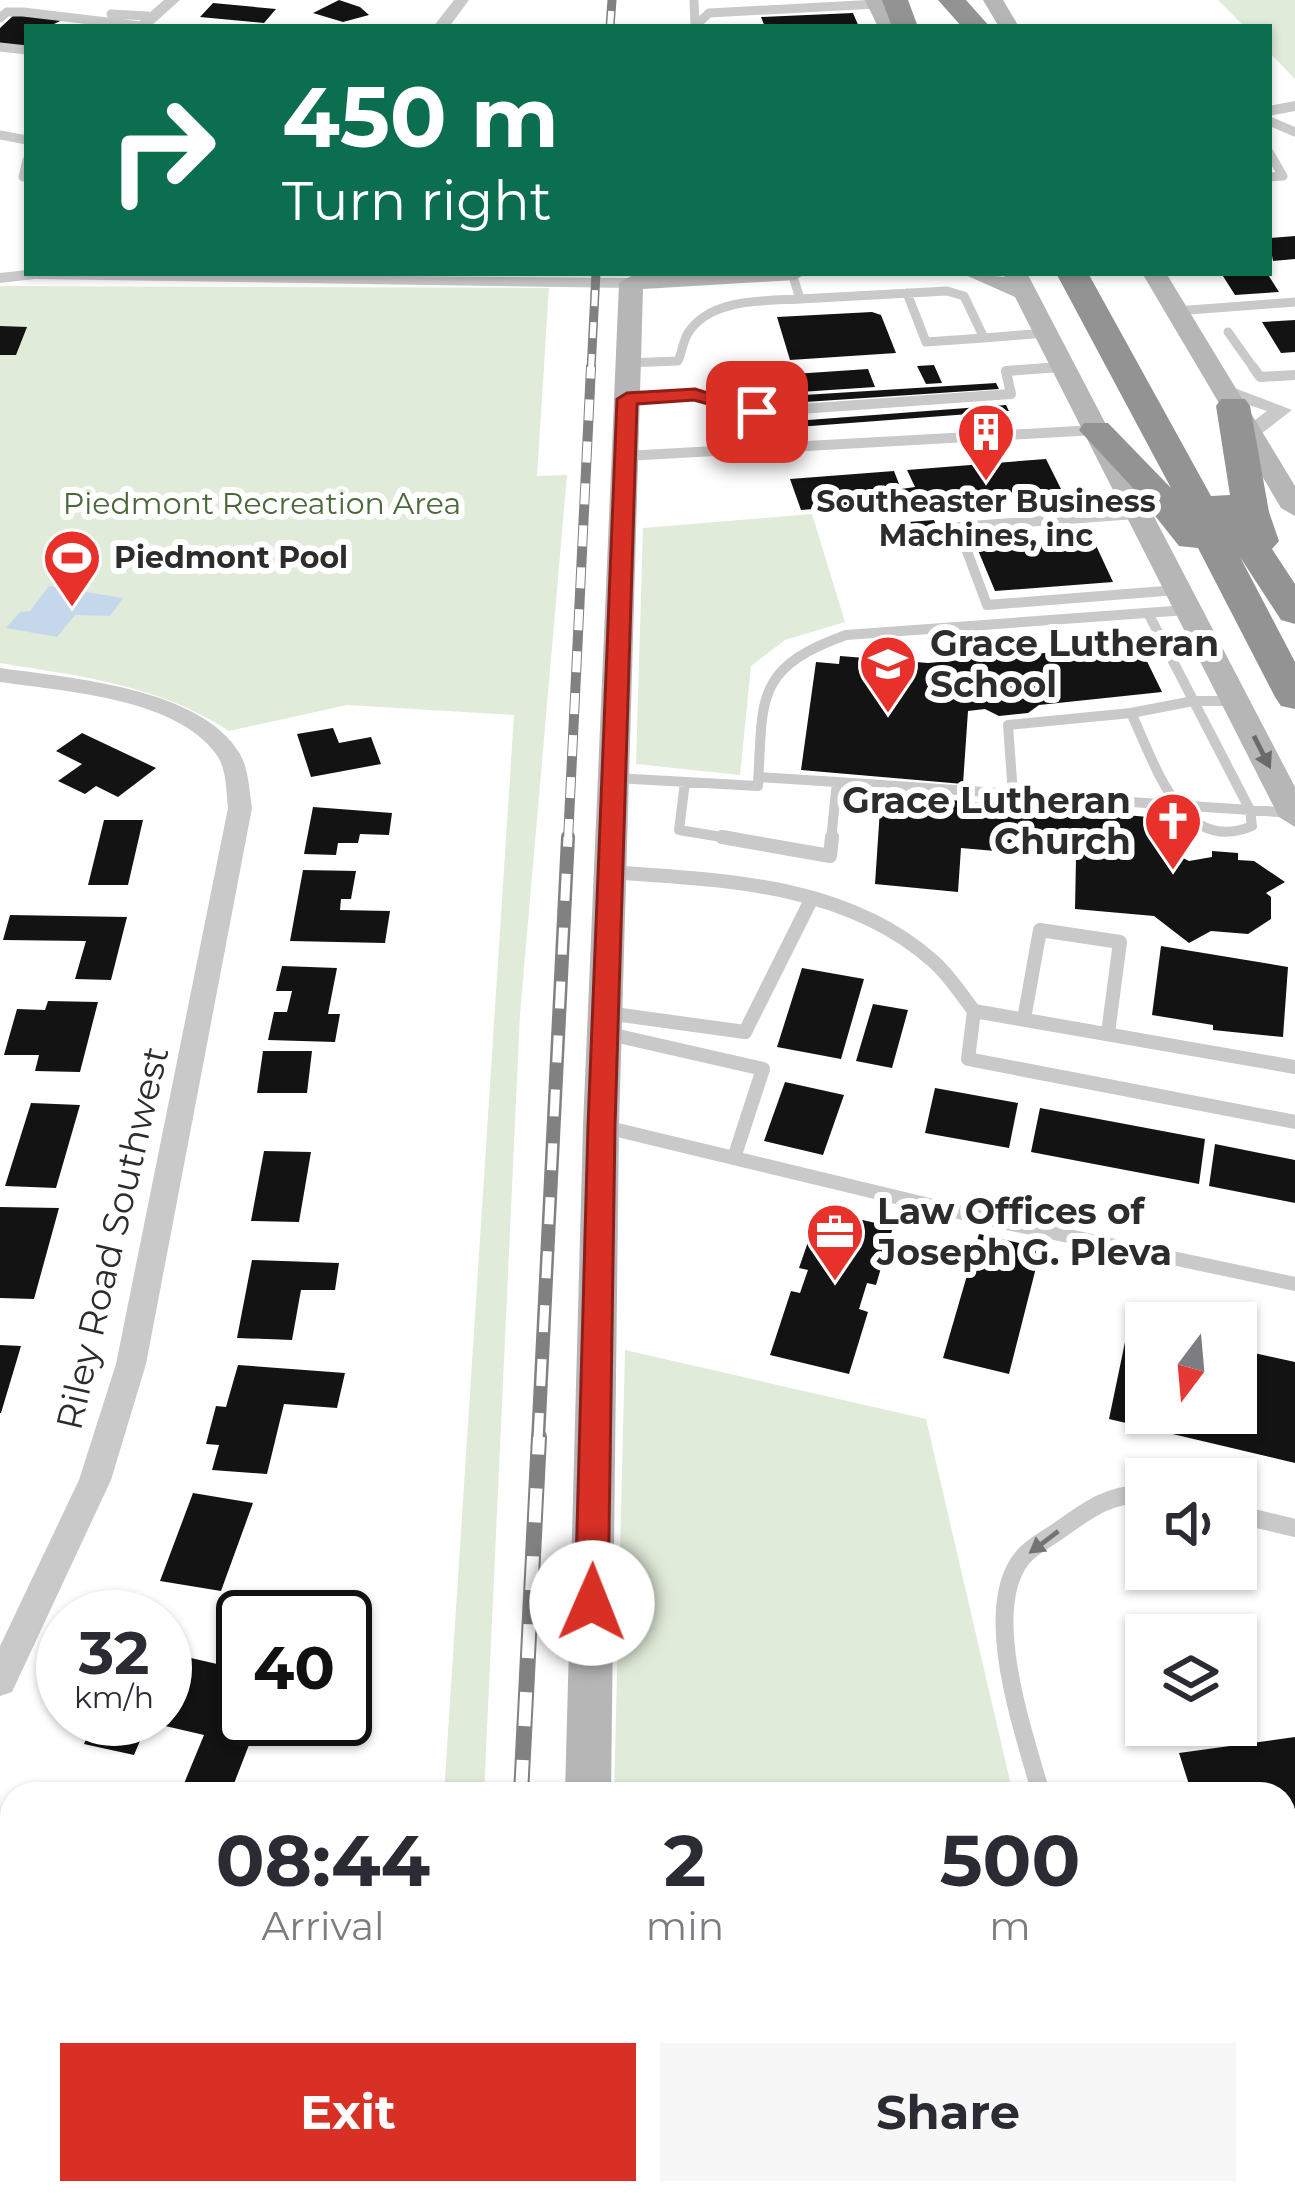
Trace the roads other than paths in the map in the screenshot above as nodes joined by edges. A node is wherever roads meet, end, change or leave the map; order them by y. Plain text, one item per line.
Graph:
1 (17, 0) edge
2 (173, 0) edge
3 (462, 0) edge
4 (949, 0) edge
5 (882, 1) edge
6 (0, 18) edge
7 (143, 23) edge
8 (443, 24) edge
9 (697, 24) edge
10 (902, 24) edge
11 (974, 24) edge
12 (1272, 157) edge
13 (1272, 177) edge
14 (481, 276) edge
15 (754, 276) edge
16 (794, 276) edge
17 (987, 276) edge
18 (1074, 276) edge
19 (1099, 276) edge
20 (1156, 276) edge
21 (646, 279) edge
22 (702, 280) junction
23 (1019, 283) edge
24 (907, 293) junction
25 (800, 299) junction
26 (1295, 302) edge
27 (1176, 311) junction
28 (1228, 332) dead end
29 (1045, 333) junction
30 (983, 338) junction
31 (628, 365) junction
32 (1063, 368) junction
33 (1295, 375) edge
34 (1236, 410) junction
35 (1288, 410) edge
36 (1096, 430) junction
37 (625, 456) junction
38 (1295, 508) edge
39 (1136, 514) junction
40 (1271, 598) edge
41 (1182, 600) junction
42 (1148, 613) junction
43 (0, 675) edge
44 (1295, 697) edge
45 (1193, 701) junction
46 (1235, 701) junction
47 (1131, 713) junction
48 (758, 777) junction
49 (614, 778) junction
50 (685, 782) junction
51 (837, 782) junction
52 (1013, 794) junction
53 (1180, 806) junction
54 (1250, 810) junction
55 (1294, 815) edge
56 (611, 872) junction
57 (812, 898) junction
58 (974, 1011) junction
59 (1024, 1019) junction
60 (605, 1023) junction
61 (1108, 1034) junction
62 (1295, 1067) edge
63 (1295, 1122) edge
64 (602, 1126) junction
65 (734, 1158) junction
66 (1295, 1284) edge
67 (1125, 1492) edge
68 (1257, 1519) edge
69 (1295, 1528) edge
70 (0, 1681) edge
71 (587, 1782) edge
72 (1038, 1782) edge

1 - 7 lane
2 - 7 street
3 - 8 street
4 - 11 highway
5 - 9 lane
5 - 10 highway
6 - 7 lane
12 - 13 lane
14 - 21 street
15 - 22 street
16 - 25 lane
17 - 23 street
18 - 40 highway
19 - 40 highway
20 - 27 street
21 - 22 street
21 - 31 street
22 - 31 street
23 - 29 street
24 - 25 lane
24 - 30 lane
24 - 30 lane
25 - 31 lane
26 - 27 lane
27 - 34 street
28 - 33 lane
29 - 30 lane
29 - 32 street
31 - 32 lane
31 - 37 street
32 - 36 street
34 - 35 street
34 - 35 street
34 - 38 street
34 - 40 highway
36 - 37 lane
36 - 39 street
36 - 40 highway
37 - 49 street
39 - 41 street
39 - 41 lane
40 - 44 highway
41 - 42 lane
41 - 46 street
42 - 45 lane
42 - 48 lane
43 - 70 street, Riley Road Southwest
45 - 46 lane
45 - 47 lane
45 - 54 lane
46 -> 55 street
47 - 52 lane
47 - 53 lane
48 - 50 lane
48 - 51 lane
49 - 50 lane
49 - 56 street
50 - 51 lane
51 - 52 lane
52 - 53 lane
53 - 54 lane
53 - 54 lane
54 - 55 lane
56 - 57 lane
56 - 60 street
57 - 58 lane
57 - 60 lane
58 - 59 lane
58 - 63 lane
59 - 61 lane
59 - 61 lane
60 - 64 street
60 - 65 lane
61 - 62 lane
64 - 65 lane
64 - 71 street
65 - 66 lane
67 -> 72 lane
68 - 69 lane

